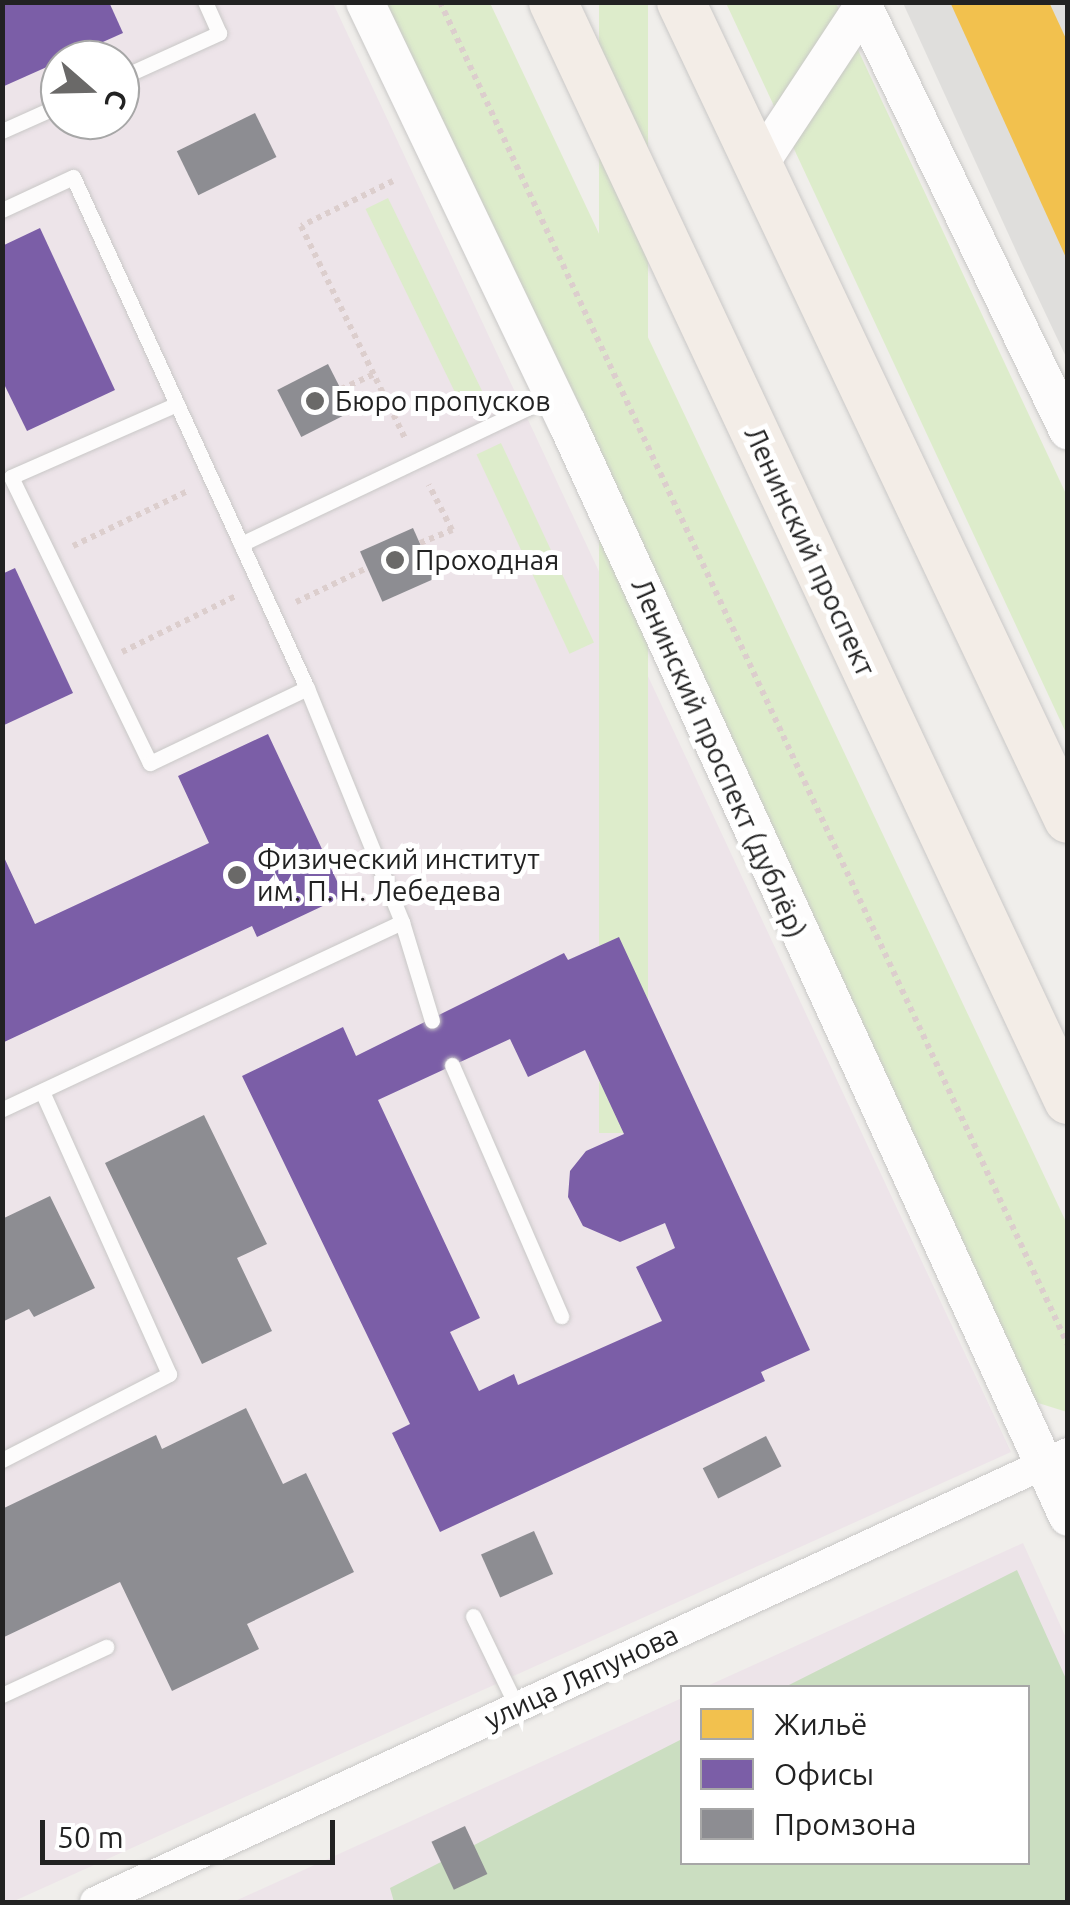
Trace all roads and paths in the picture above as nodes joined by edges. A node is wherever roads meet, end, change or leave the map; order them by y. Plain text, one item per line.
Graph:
1 (205, 2) edge
2 (366, 2) edge
3 (440, 2) edge
4 (552, 2) edge
5 (681, 2) edge
6 (862, 5) edge
7 (140, 69) edge
8 (40, 114) edge
9 (2, 131) edge
10 (758, 166) junction
11 (393, 181) dead end
12 (2, 210) edge
13 (374, 374) junction
14 (341, 388) dead end
15 (553, 396) junction
16 (177, 404) junction
17 (1068, 431) edge
18 (418, 462) junction
19 (212, 480) junction
20 (420, 543) dead end
21 (241, 544) junction
22 (50, 558) junction
23 (367, 568) dead end
24 (260, 584) junction
25 (273, 614) junction
26 (101, 662) junction
27 (307, 688) junction
28 (1068, 818) edge
29 (402, 922) junction
30 (432, 1021) dead end
31 (452, 1065) dead end
32 (42, 1091) junction
33 (1068, 1100) edge
34 (2, 1109) edge
35 (561, 1316) dead end
36 (1068, 1345) edge
37 (1055, 1458) edge
38 (2, 1460) edge
39 (1068, 1517) edge
40 (473, 1616) dead end
41 (106, 1646) dead end
42 (2, 1696) edge
43 (517, 1707) junction
44 (95, 1902) edge

1 - 7 lane
2 - 15 street, Ленинский проспект (дублёр)
3 - 36 path
4 - 33 main road, Ленинский проспект
5 - 10 main road
6 - 10 street
6 - 17 street
8 - 9 lane
10 - 28 main road
11 - 13 path
12 - 16 lane
13 - 14 path
13 - 18 path
15 - 18 lane
15 - 37 street, Ленинский проспект (дублёр)
16 - 19 lane
16 - 22 lane
18 - 20 path
18 - 21 lane
19 - 21 lane
19 - 22 path
21 - 24 lane
22 - 26 lane
23 - 25 path
24 - 25 lane
24 - 26 path
25 - 27 lane
26 - 27 lane
27 - 29 lane
29 - 30 lane
29 - 32 lane
31 - 35 lane
32 - 34 lane
32 - 38 lane
37 - 39 street, Ленинский проспект (дублёр)
37 - 43 street, улица Ляпунова
40 - 43 lane
41 - 42 lane
43 - 44 street, улица Ляпунова

